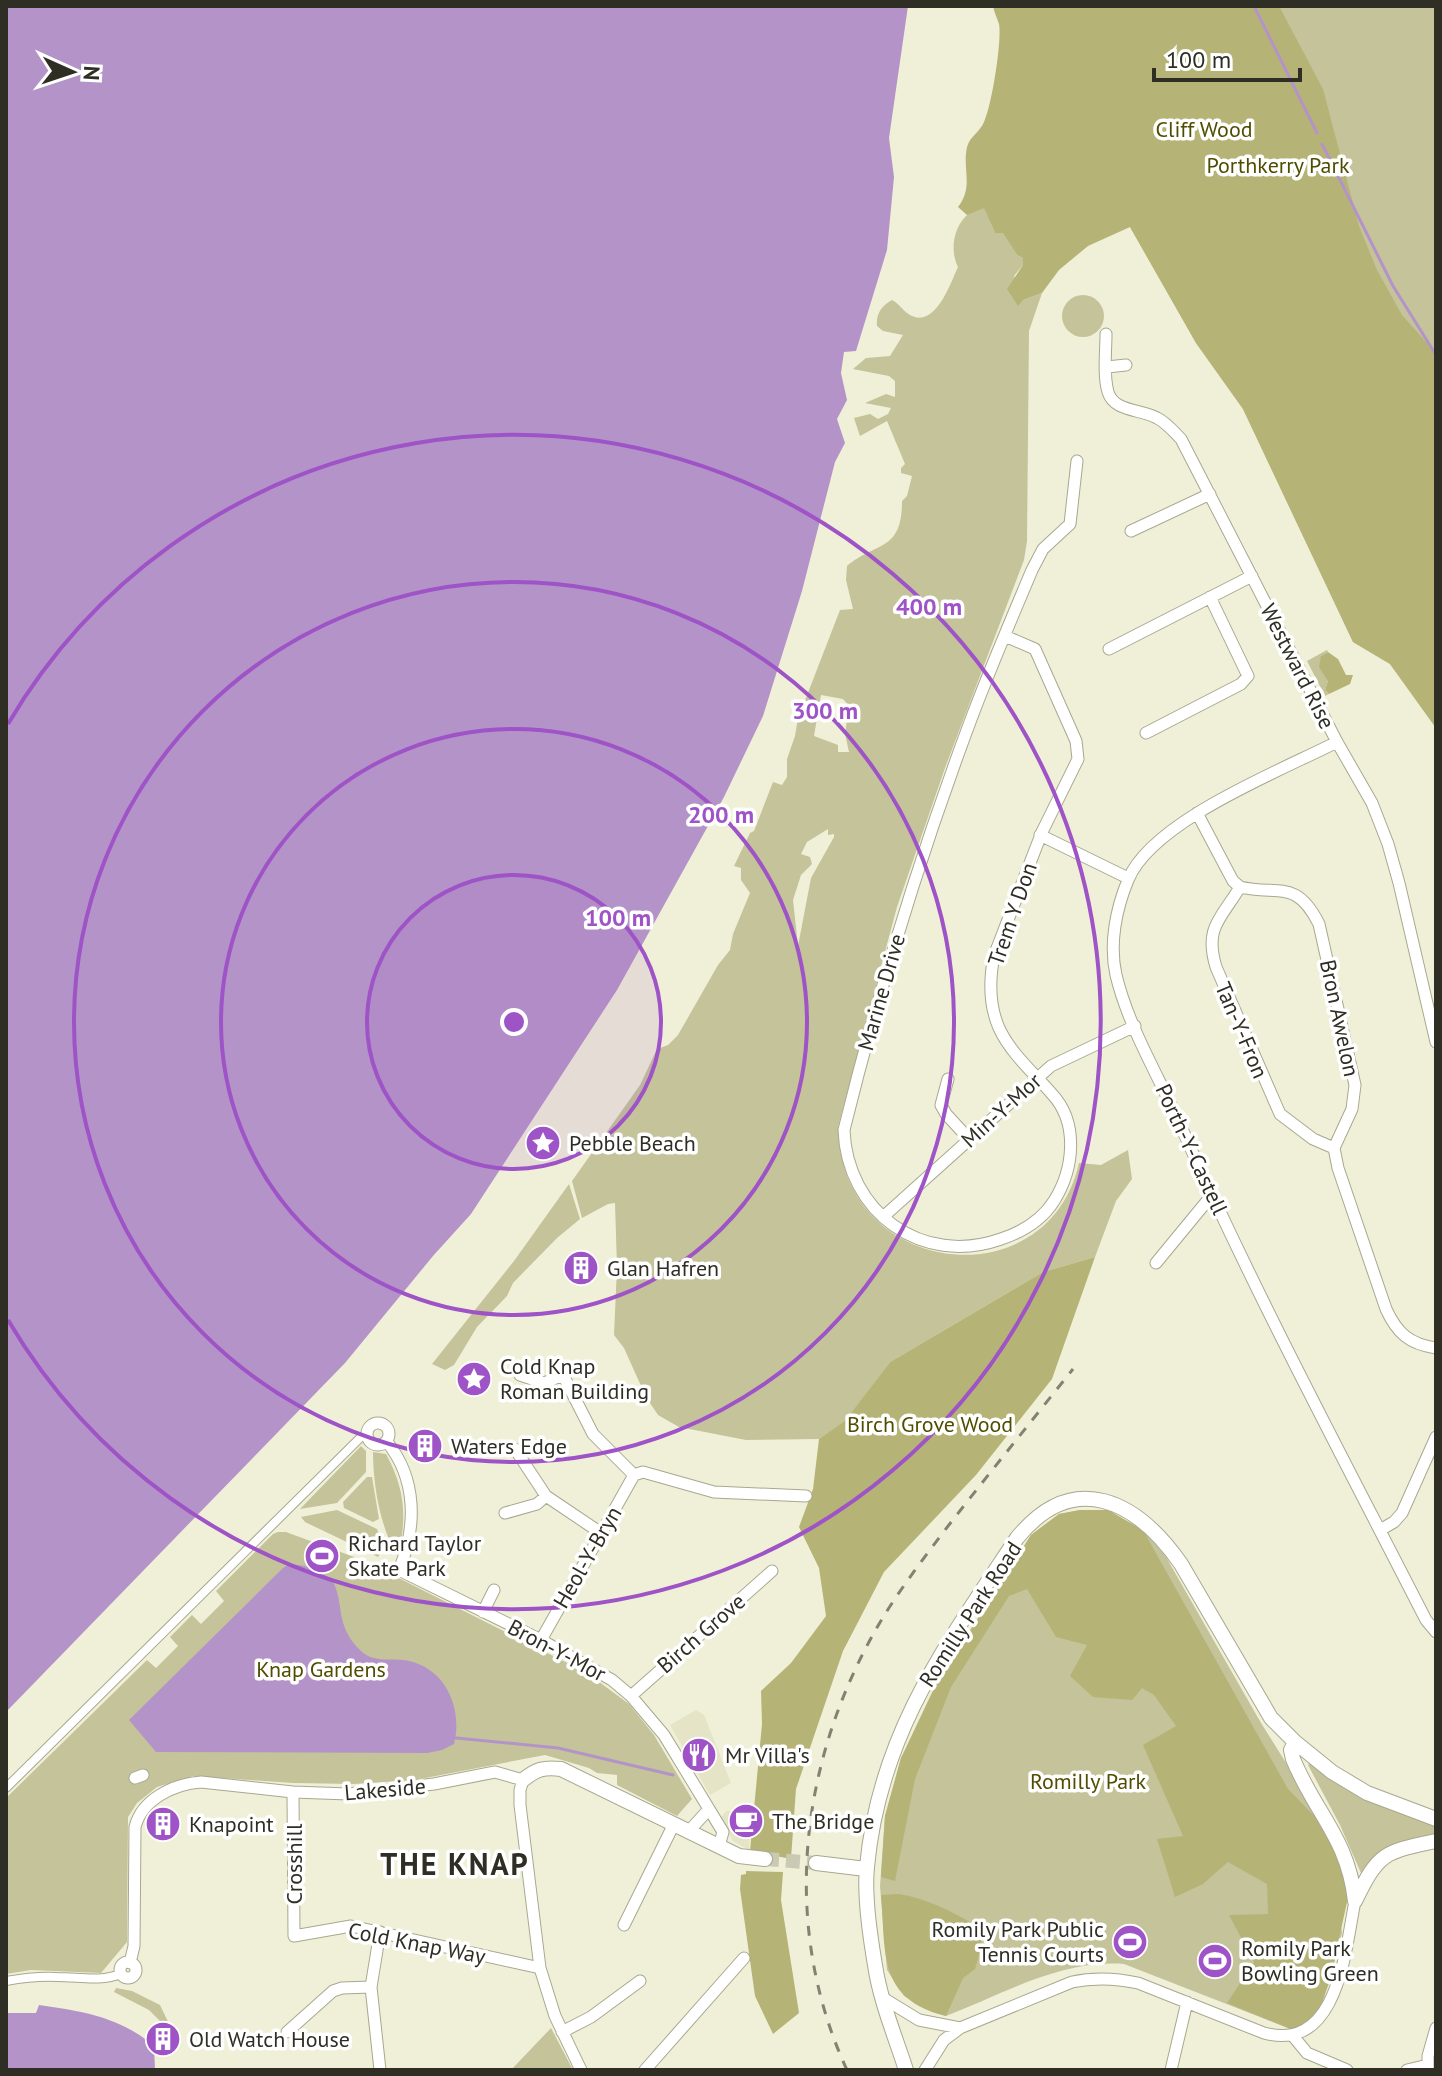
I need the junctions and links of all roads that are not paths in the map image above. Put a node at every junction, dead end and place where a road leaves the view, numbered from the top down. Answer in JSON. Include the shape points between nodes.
{"nodes":[{"id":1,"x":1106,"y":334,"type":"dead end"},
{"id":2,"x":1126,"y":365,"type":"dead end"},
{"id":3,"x":1107,"y":367,"type":"junction"},
{"id":4,"x":1077,"y":461,"type":"dead end"},
{"id":5,"x":1210,"y":494,"type":"junction"},
{"id":6,"x":1131,"y":531,"type":"dead end"},
{"id":7,"x":1252,"y":576,"type":"junction"},
{"id":8,"x":1210,"y":597,"type":"junction"},
{"id":9,"x":1005,"y":636,"type":"junction"},
{"id":10,"x":1109,"y":649,"type":"dead end"},
{"id":11,"x":1146,"y":733,"type":"dead end"},
{"id":12,"x":1337,"y":742,"type":"junction"},
{"id":13,"x":1197,"y":813,"type":"junction"},
{"id":14,"x":1040,"y":835,"type":"junction"},
{"id":15,"x":1128,"y":878,"type":"junction"},
{"id":16,"x":1240,"y":887,"type":"junction"},
{"id":17,"x":1135,"y":1026,"type":"junction"},
{"id":18,"x":1436,"y":1042,"type":"edge"},
{"id":19,"x":1036,"y":1077,"type":"junction"},
{"id":20,"x":948,"y":1079,"type":"dead end"},
{"id":21,"x":969,"y":1139,"type":"junction"},
{"id":22,"x":1334,"y":1148,"type":"junction"},
{"id":23,"x":1212,"y":1195,"type":"junction"},
{"id":24,"x":883,"y":1217,"type":"junction"},
{"id":25,"x":1156,"y":1263,"type":"dead end"},
{"id":26,"x":1436,"y":1348,"type":"edge"},
{"id":27,"x":520,"y":1375,"type":"dead end"},
{"id":28,"x":1436,"y":1437,"type":"edge"},
{"id":29,"x":359,"y":1439,"type":"dead end"},
{"id":30,"x":387,"y":1442,"type":"dead end"},
{"id":31,"x":515,"y":1449,"type":"dead end"},
{"id":32,"x":634,"y":1475,"type":"junction"},
{"id":33,"x":546,"y":1496,"type":"junction"},
{"id":34,"x":806,"y":1496,"type":"dead end"},
{"id":35,"x":505,"y":1513,"type":"dead end"},
{"id":36,"x":1380,"y":1530,"type":"junction"},
{"id":37,"x":601,"y":1533,"type":"junction"},
{"id":38,"x":772,"y":1571,"type":"dead end"},
{"id":39,"x":494,"y":1590,"type":"dead end"},
{"id":40,"x":483,"y":1612,"type":"junction"},
{"id":41,"x":1436,"y":1632,"type":"edge"},
{"id":42,"x":541,"y":1640,"type":"junction"},
{"id":43,"x":631,"y":1696,"type":"junction"},
{"id":44,"x":1295,"y":1742,"type":"junction"},
{"id":45,"x":523,"y":1780,"type":"junction"},
{"id":46,"x":6,"y":1788,"type":"edge"},
{"id":47,"x":293,"y":1792,"type":"junction"},
{"id":48,"x":709,"y":1809,"type":"junction"},
{"id":49,"x":1436,"y":1819,"type":"edge"},
{"id":50,"x":674,"y":1824,"type":"junction"},
{"id":51,"x":689,"y":1831,"type":"junction"},
{"id":52,"x":1436,"y":1841,"type":"edge"},
{"id":53,"x":719,"y":1846,"type":"junction"},
{"id":54,"x":765,"y":1859,"type":"tunnel mouth"},
{"id":55,"x":816,"y":1863,"type":"tunnel mouth"},
{"id":56,"x":866,"y":1869,"type":"junction"},
{"id":57,"x":1355,"y":1901,"type":"junction"},
{"id":58,"x":624,"y":1925,"type":"dead end"},
{"id":59,"x":380,"y":1932,"type":"junction"},
{"id":60,"x":294,"y":1936,"type":"joint"},
{"id":61,"x":744,"y":1958,"type":"dead end"},
{"id":62,"x":540,"y":1968,"type":"junction"},
{"id":63,"x":121,"y":1974,"type":"joint"},
{"id":64,"x":6,"y":1981,"type":"edge"},
{"id":65,"x":640,"y":1981,"type":"dead end"},
{"id":66,"x":371,"y":1987,"type":"junction"},
{"id":67,"x":883,"y":1998,"type":"junction"},
{"id":68,"x":1187,"y":2002,"type":"junction"},
{"id":69,"x":960,"y":2028,"type":"junction"},
{"id":70,"x":1436,"y":2028,"type":"edge"},
{"id":71,"x":287,"y":2032,"type":"dead end"},
{"id":72,"x":562,"y":2032,"type":"junction"},
{"id":73,"x":1293,"y":2036,"type":"junction"},
{"id":74,"x":1428,"y":2067,"type":"edge"},
{"id":75,"x":380,"y":2070,"type":"edge"},
{"id":76,"x":581,"y":2070,"type":"edge"},
{"id":77,"x":645,"y":2070,"type":"edge"},
{"id":78,"x":906,"y":2070,"type":"edge"},
{"id":79,"x":925,"y":2070,"type":"edge"},
{"id":80,"x":1171,"y":2070,"type":"edge"},
{"id":81,"x":1347,"y":2070,"type":"edge"},
{"id":82,"x":1407,"y":2070,"type":"edge"}],
"edges":[{"from":1,"to":3,"type":"street","name":"Westward Rise"},
{"from":2,"to":3,"type":"street"},
{"from":3,"to":5,"type":"street","name":"Westward Rise","via":[[1111,398],[1168,425]]},
{"from":4,"to":9,"type":"street","name":"Marine Drive","via":[[1070,524],[1043,549]]},
{"from":5,"to":6,"type":"street"},
{"from":5,"to":7,"type":"street","name":"Westward Rise"},
{"from":7,"to":8,"type":"street"},
{"from":7,"to":12,"type":"street","name":"Westward Rise"},
{"from":8,"to":10,"type":"street"},
{"from":8,"to":11,"type":"street","via":[[1248,676]]},
{"from":9,"to":14,"type":"street","name":"Trem Y Don","via":[[1035,649],[1076,741],[1078,759]]},
{"from":9,"to":24,"type":"street","name":"Marine Drive","via":[[904,910],[844,1130],[850,1169],[864,1197]]},
{"from":12,"to":13,"type":"street","name":"Porth-Y-Castell"},
{"from":12,"to":18,"type":"street","name":"Westward Rise","via":[[1372,803],[1388,844]]},
{"from":13,"to":15,"type":"street","name":"Porth-Y-Castell","via":[[1157,840]]},
{"from":13,"to":16,"type":"street"},
{"from":14,"to":15,"type":"street","name":"Trem Y Don"},
{"from":14,"to":19,"type":"street","name":"Trem Y Don","via":[[990,973],[999,1027]]},
{"from":15,"to":17,"type":"street","name":"Porth-Y-Castell","via":[[1113,955]]},
{"from":16,"to":22,"type":"street","name":"Tan-Y-Fron","via":[[1213,929],[1216,967],[1280,1114]]},
{"from":16,"to":22,"type":"street","name":"Bron Awelon","via":[[1285,890],[1311,910],[1319,924],[1355,1085],[1352,1109]]},
{"from":17,"to":19,"type":"street","name":"Min-Y-Mor"},
{"from":17,"to":23,"type":"street","name":"Porth-Y-Castell"},
{"from":19,"to":21,"type":"street","name":"Min-Y-Mor"},
{"from":19,"to":24,"type":"street","name":"Marine Drive","via":[[1064,1111],[1070,1133],[1071,1161],[1047,1211],[1011,1236],[963,1247],[920,1240]]},
{"from":20,"to":21,"type":"street","via":[[941,1105]]},
{"from":21,"to":24,"type":"street","name":"Min-Y-Mor"},
{"from":22,"to":26,"type":"street","via":[[1395,1329]]},
{"from":23,"to":25,"type":"street"},
{"from":23,"to":36,"type":"street","name":"Porth-Y-Castell"},
{"from":27,"to":32,"type":"street","via":[[544,1383],[563,1375],[593,1434]]},
{"from":28,"to":36,"type":"street","via":[[1402,1513]]},
{"from":29,"to":46,"type":"street"},
{"from":30,"to":40,"type":"street","name":"Bron-Y-Mor","via":[[411,1495],[411,1526],[399,1570]]},
{"from":31,"to":33,"type":"street"},
{"from":32,"to":34,"type":"street","via":[[643,1472],[714,1492]]},
{"from":32,"to":37,"type":"street","name":"Heol-Y-Bryn"},
{"from":33,"to":35,"type":"street"},
{"from":33,"to":37,"type":"street"},
{"from":36,"to":41,"type":"street","name":"Porth-Y-Castell"},
{"from":37,"to":42,"type":"street","name":"Heol-Y-Bryn"},
{"from":38,"to":43,"type":"street","name":"Birch Grove"},
{"from":39,"to":40,"type":"street"},
{"from":40,"to":42,"type":"street","name":"Bron-Y-Mor"},
{"from":42,"to":43,"type":"street","name":"Bron-Y-Mor","via":[[592,1667]]},
{"from":43,"to":48,"type":"street","name":"Bron-Y-Mor","via":[[664,1735]]},
{"from":44,"to":49,"type":"street","name":"Romilly Park Road","via":[[1367,1793]]},
{"from":44,"to":56,"type":"street","name":"Romilly Park Road","via":[[1271,1718],[1164,1540],[1125,1508],[1106,1500],[1071,1499],[1048,1509],[1017,1538],[909,1711],[877,1799]]},
{"from":44,"to":57,"type":"street","name":"Romilly Park Road","via":[[1293,1759],[1344,1852]]},
{"from":45,"to":47,"type":"street","name":"Lakeside","via":[[495,1772],[384,1791]]},
{"from":45,"to":50,"type":"street","name":"Lakeside","via":[[545,1767],[561,1769]]},
{"from":45,"to":62,"type":"street","via":[[520,1805]]},
{"from":47,"to":60,"type":"street","name":"Crosshill"},
{"from":47,"to":63,"type":"street","name":"Lakeside","via":[[190,1783],[145,1806],[135,1827],[134,1946]]},
{"from":48,"to":51,"type":"street"},
{"from":48,"to":53,"type":"street","name":"Bron-Y-Mor","via":[[723,1832]]},
{"from":50,"to":51,"type":"street","name":"Lakeside"},
{"from":50,"to":58,"type":"street"},
{"from":51,"to":53,"type":"street","name":"Lakeside"},
{"from":52,"to":57,"type":"street","name":"Romilly Park Road","via":[[1399,1848],[1384,1857]]},
{"from":53,"to":54,"type":"street","name":"Lakeside","via":[[739,1856]]},
{"from":55,"to":56,"type":"street"},
{"from":56,"to":67,"type":"street","name":"Romilly Park Road"},
{"from":57,"to":73,"type":"street","name":"Romilly Park Road","via":[[1327,2011]]},
{"from":59,"to":60,"type":"street","name":"Cold Knap Way","via":[[344,1926]]},
{"from":59,"to":62,"type":"street","name":"Cold Knap Way"},
{"from":59,"to":66,"type":"street"},
{"from":61,"to":77,"type":"street"},
{"from":62,"to":72,"type":"street"},
{"from":63,"to":64,"type":"street","via":[[101,1980]]},
{"from":65,"to":72,"type":"street"},
{"from":66,"to":71,"type":"street","via":[[333,1991]]},
{"from":66,"to":75,"type":"street"},
{"from":67,"to":69,"type":"street","via":[[919,2020]]},
{"from":67,"to":78,"type":"street","name":"Romilly Park Road"},
{"from":68,"to":69,"type":"street","via":[[1122,1979],[1089,1979]]},
{"from":68,"to":73,"type":"street","via":[[1264,2033]]},
{"from":68,"to":80,"type":"street"},
{"from":69,"to":79,"type":"street","via":[[944,2040]]},
{"from":70,"to":74,"type":"street"},
{"from":72,"to":76,"type":"street"},
{"from":73,"to":81,"type":"street","via":[[1307,2053]]},
{"from":74,"to":82,"type":"street"}]}
